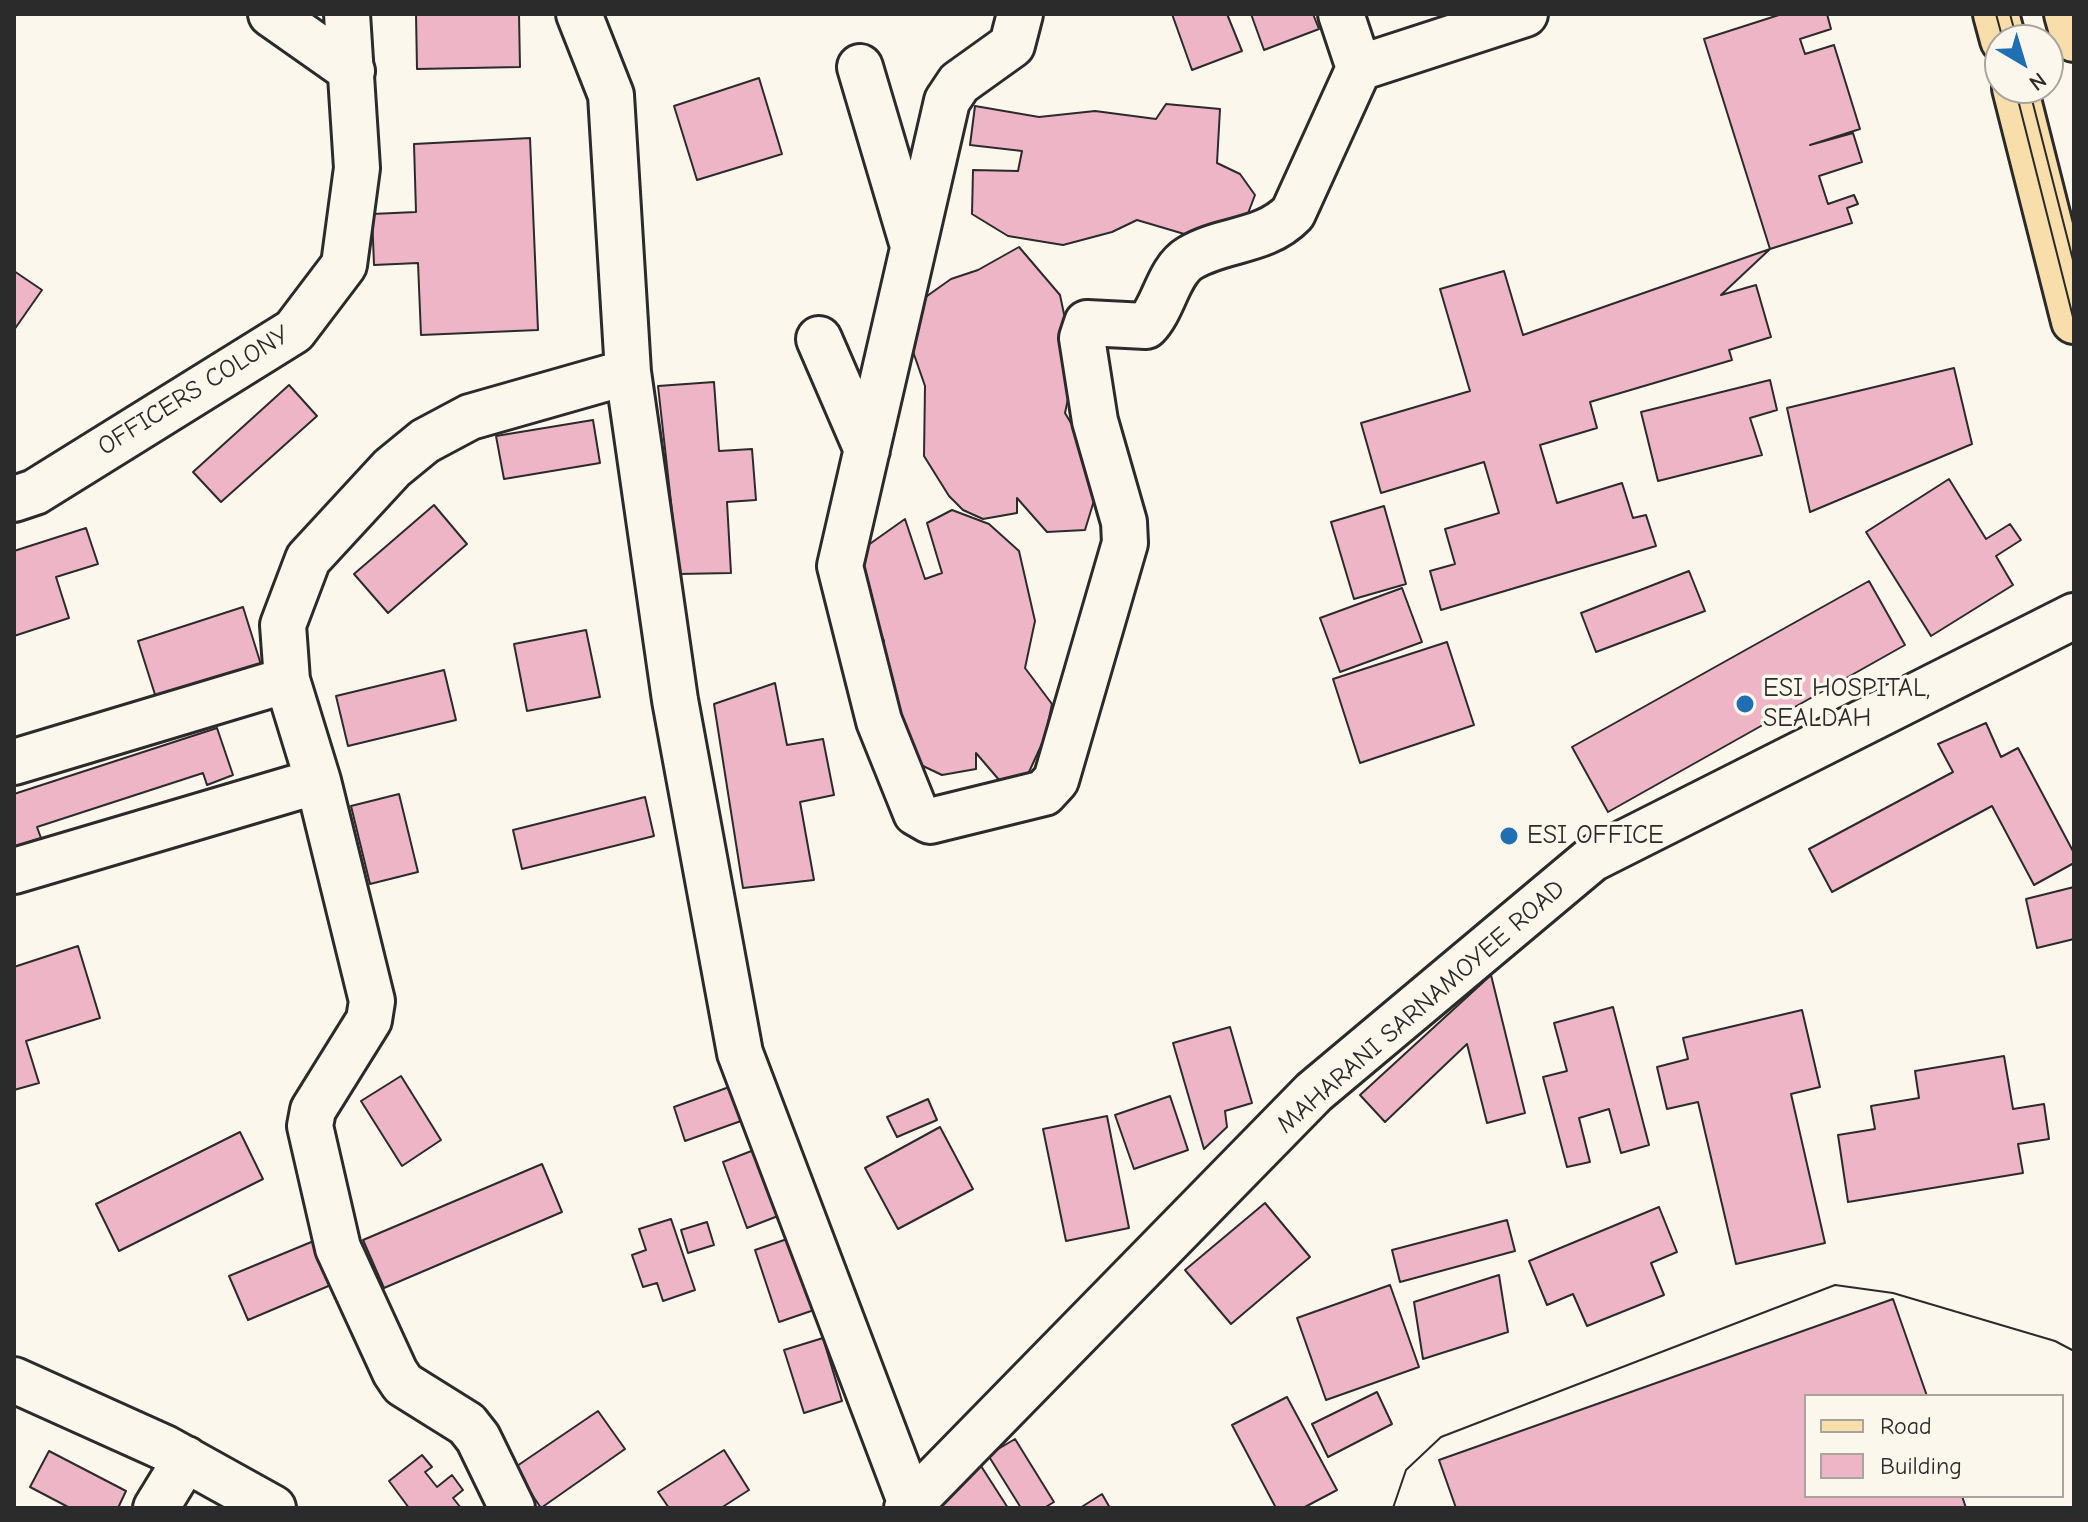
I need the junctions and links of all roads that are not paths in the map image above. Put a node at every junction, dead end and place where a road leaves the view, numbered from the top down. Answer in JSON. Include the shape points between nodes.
{"nodes":[{"id":1,"x":271,"y":14,"type":"edge"},
{"id":2,"x":347,"y":14,"type":"edge"},
{"id":3,"x":579,"y":14,"type":"edge"},
{"id":4,"x":1020,"y":14,"type":"edge"},
{"id":5,"x":1341,"y":14,"type":"edge"},
{"id":6,"x":1525,"y":14,"type":"edge"},
{"id":7,"x":2067,"y":14,"type":"edge"},
{"id":8,"x":2074,"y":39,"type":"edge"},
{"id":9,"x":860,"y":67,"type":"dead end"},
{"id":10,"x":1359,"y":68,"type":"junction"},
{"id":11,"x":352,"y":71,"type":"junction"},
{"id":12,"x":2019,"y":104,"type":"edge"},
{"id":13,"x":914,"y":248,"type":"junction"},
{"id":14,"x":2074,"y":321,"type":"edge"},
{"id":15,"x":819,"y":339,"type":"dead end"},
{"id":16,"x":628,"y":372,"type":"junction"},
{"id":17,"x":867,"y":450,"type":"junction"},
{"id":18,"x":14,"y":499,"type":"edge"},
{"id":19,"x":2074,"y":616,"type":"edge"},
{"id":20,"x":287,"y":680,"type":"junction"},
{"id":21,"x":14,"y":762,"type":"edge"},
{"id":22,"x":318,"y":781,"type":"junction"},
{"id":23,"x":14,"y":871,"type":"edge"},
{"id":24,"x":14,"y":1380,"type":"edge"},
{"id":25,"x":186,"y":1459,"type":"junction"},
{"id":26,"x":909,"y":1506,"type":"edge"},
{"id":27,"x":156,"y":1508,"type":"edge"},
{"id":28,"x":273,"y":1508,"type":"edge"},
{"id":29,"x":512,"y":1508,"type":"edge"}],
"edges":[{"from":1,"to":11,"type":"street"},
{"from":2,"to":11,"type":"street","name":"OFFICERS COLONY"},
{"from":3,"to":16,"type":"street","via":[[611,95]]},
{"from":4,"to":13,"type":"street","via":[[1012,45],[959,83],[947,101]]},
{"from":5,"to":10,"type":"street"},
{"from":6,"to":10,"type":"street"},
{"from":7,"to":8,"type":"main road"},
{"from":9,"to":13,"type":"street"},
{"from":10,"to":17,"type":"street","via":[[1293,213],[1278,229],[1189,258],[1176,272],[1159,313],[1146,326],[1087,323],[1082,338],[1095,421],[1124,522],[1125,543],[1056,780],[1044,793],[930,821],[916,813],[879,721],[840,566]]},
{"from":11,"to":18,"type":"street","name":"OFFICERS COLONY","via":[[357,168],[344,265],[294,331],[35,492]]},
{"from":12,"to":14,"type":"main road"},
{"from":13,"to":17,"type":"street"},
{"from":15,"to":17,"type":"street"},
{"from":16,"to":20,"type":"street","via":[[470,417],[425,441],[392,468],[308,559],[283,625]]},
{"from":16,"to":26,"type":"street","via":[[675,700],[740,1053]]},
{"from":19,"to":26,"type":"street","name":"MAHARANI SARNAMOYEE ROAD","via":[[1592,859],[1314,1092]]},
{"from":20,"to":21,"type":"street"},
{"from":20,"to":22,"type":"street"},
{"from":22,"to":23,"type":"street"},
{"from":22,"to":29,"type":"street","via":[[372,1001],[369,1020],[313,1110],[310,1126],[338,1248],[403,1384],[467,1424]]},
{"from":24,"to":25,"type":"street"},
{"from":25,"to":27,"type":"street"},
{"from":25,"to":28,"type":"street"}]}
